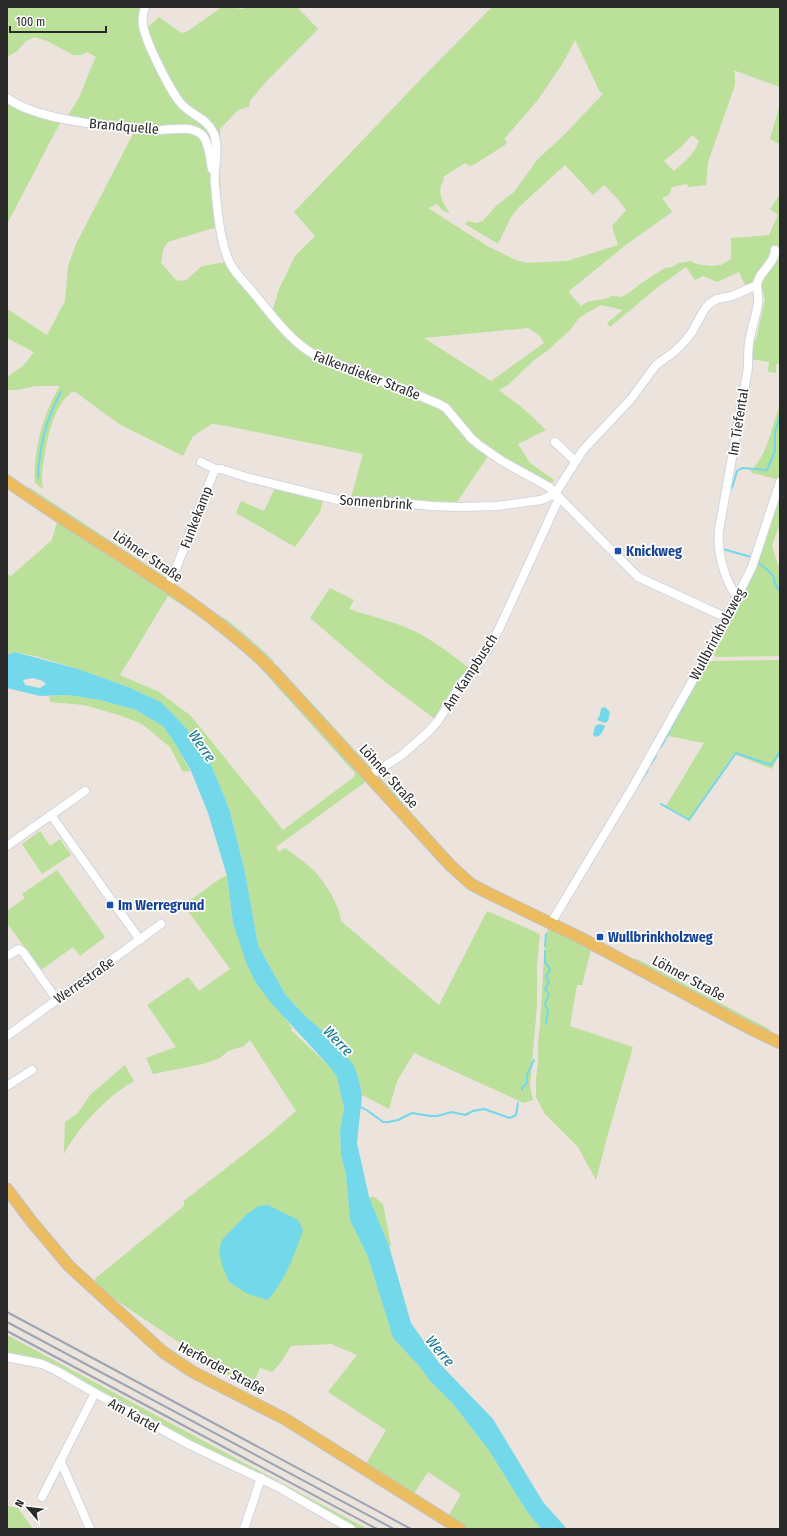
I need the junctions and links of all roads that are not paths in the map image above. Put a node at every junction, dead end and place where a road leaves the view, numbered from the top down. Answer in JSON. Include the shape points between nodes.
{"nodes":[{"id":1,"x":145,"y":7,"type":"edge"},
{"id":2,"x":7,"y":98,"type":"edge"},
{"id":3,"x":214,"y":175,"type":"junction"},
{"id":4,"x":775,"y":250,"type":"dead end"},
{"id":5,"x":757,"y":285,"type":"junction"},
{"id":6,"x":555,"y":442,"type":"dead end"},
{"id":7,"x":575,"y":461,"type":"junction"},
{"id":8,"x":201,"y":462,"type":"dead end"},
{"id":9,"x":215,"y":469,"type":"junction"},
{"id":10,"x":7,"y":481,"type":"edge"},
{"id":11,"x":780,"y":482,"type":"edge"},
{"id":12,"x":557,"y":496,"type":"junction"},
{"id":13,"x":167,"y":586,"type":"junction"},
{"id":14,"x":737,"y":597,"type":"junction"},
{"id":15,"x":727,"y":618,"type":"junction"},
{"id":16,"x":369,"y":776,"type":"junction"},
{"id":17,"x":85,"y":791,"type":"dead end"},
{"id":18,"x":51,"y":815,"type":"junction"},
{"id":19,"x":7,"y":846,"type":"edge"},
{"id":20,"x":551,"y":923,"type":"junction"},
{"id":21,"x":161,"y":924,"type":"dead end"},
{"id":22,"x":140,"y":940,"type":"junction"},
{"id":23,"x":7,"y":956,"type":"edge"},
{"id":24,"x":56,"y":1000,"type":"junction"},
{"id":25,"x":7,"y":1036,"type":"edge"},
{"id":26,"x":780,"y":1042,"type":"edge"},
{"id":27,"x":32,"y":1070,"type":"dead end"},
{"id":28,"x":7,"y":1086,"type":"edge"},
{"id":29,"x":7,"y":1189,"type":"edge"},
{"id":30,"x":7,"y":1357,"type":"edge"},
{"id":31,"x":95,"y":1393,"type":"junction"},
{"id":32,"x":61,"y":1462,"type":"junction"},
{"id":33,"x":261,"y":1478,"type":"junction"},
{"id":34,"x":42,"y":1497,"type":"dead end"},
{"id":35,"x":90,"y":1529,"type":"edge"},
{"id":36,"x":244,"y":1529,"type":"edge"},
{"id":37,"x":351,"y":1529,"type":"edge"},
{"id":38,"x":460,"y":1529,"type":"edge"}],
"edges":[{"from":1,"to":3,"type":"street","name":"Falkendieker Straße","via":[[143,24],[146,34],[172,89],[180,102],[210,125],[215,136]]},
{"from":2,"to":3,"type":"street","name":"Brandquelle","via":[[24,108],[87,123],[187,129],[196,132],[205,139]]},
{"from":3,"to":12,"type":"street","name":"Falkendieker Straße","via":[[220,227],[231,265],[299,345],[312,355],[446,408],[479,445],[549,487]]},
{"from":4,"to":5,"type":"street","name":"Im Tiefental"},
{"from":5,"to":7,"type":"street","via":[[732,296],[717,299],[710,304],[685,341],[656,365],[631,399],[590,441]]},
{"from":5,"to":14,"type":"street","name":"Im Tiefental","via":[[758,303],[749,343],[748,368],[718,542],[732,590]]},
{"from":6,"to":7,"type":"street"},
{"from":7,"to":12,"type":"street"},
{"from":8,"to":9,"type":"street","name":"Sonnenbrink"},
{"from":9,"to":12,"type":"street","name":"Sonnenbrink","via":[[342,501],[460,507],[497,506]]},
{"from":9,"to":13,"type":"street","name":"Funkekamp"},
{"from":10,"to":13,"type":"main road","name":"Löhner Straße"},
{"from":11,"to":14,"type":"street","name":"Wullbrinkholzweg","via":[[752,567]]},
{"from":12,"to":15,"type":"street","name":"Falkendieker Straße","via":[[638,576]]},
{"from":12,"to":16,"type":"street","name":"Am Kampbusch","via":[[499,628],[482,660],[463,681],[441,717],[428,732],[402,755]]},
{"from":13,"to":16,"type":"main road","name":"Löhner Straße","via":[[241,641]]},
{"from":14,"to":15,"type":"street","name":"Wullbrinkholzweg"},
{"from":15,"to":20,"type":"street","name":"Wullbrinkholzweg","via":[[634,786]]},
{"from":16,"to":20,"type":"main road","name":"Löhner Straße","via":[[464,878],[486,892]]},
{"from":17,"to":18,"type":"street"},
{"from":18,"to":19,"type":"street"},
{"from":18,"to":22,"type":"street"},
{"from":20,"to":26,"type":"main road","name":"Löhner Straße"},
{"from":21,"to":22,"type":"street","name":"Werrestraße"},
{"from":22,"to":24,"type":"street","name":"Werrestraße"},
{"from":23,"to":24,"type":"street","via":[[19,949]]},
{"from":24,"to":25,"type":"street","name":"Werrestraße"},
{"from":27,"to":28,"type":"street"},
{"from":29,"to":38,"type":"main road","name":"Herforder Straße","via":[[69,1266],[163,1352],[193,1372],[285,1419]]},
{"from":30,"to":31,"type":"street","name":"Am Kartel","via":[[42,1364]]},
{"from":31,"to":32,"type":"street"},
{"from":31,"to":33,"type":"street","name":"Am Kartel","via":[[190,1445]]},
{"from":32,"to":34,"type":"street"},
{"from":32,"to":35,"type":"street"},
{"from":33,"to":36,"type":"street"},
{"from":33,"to":37,"type":"street","name":"Am Kartel"}]}
